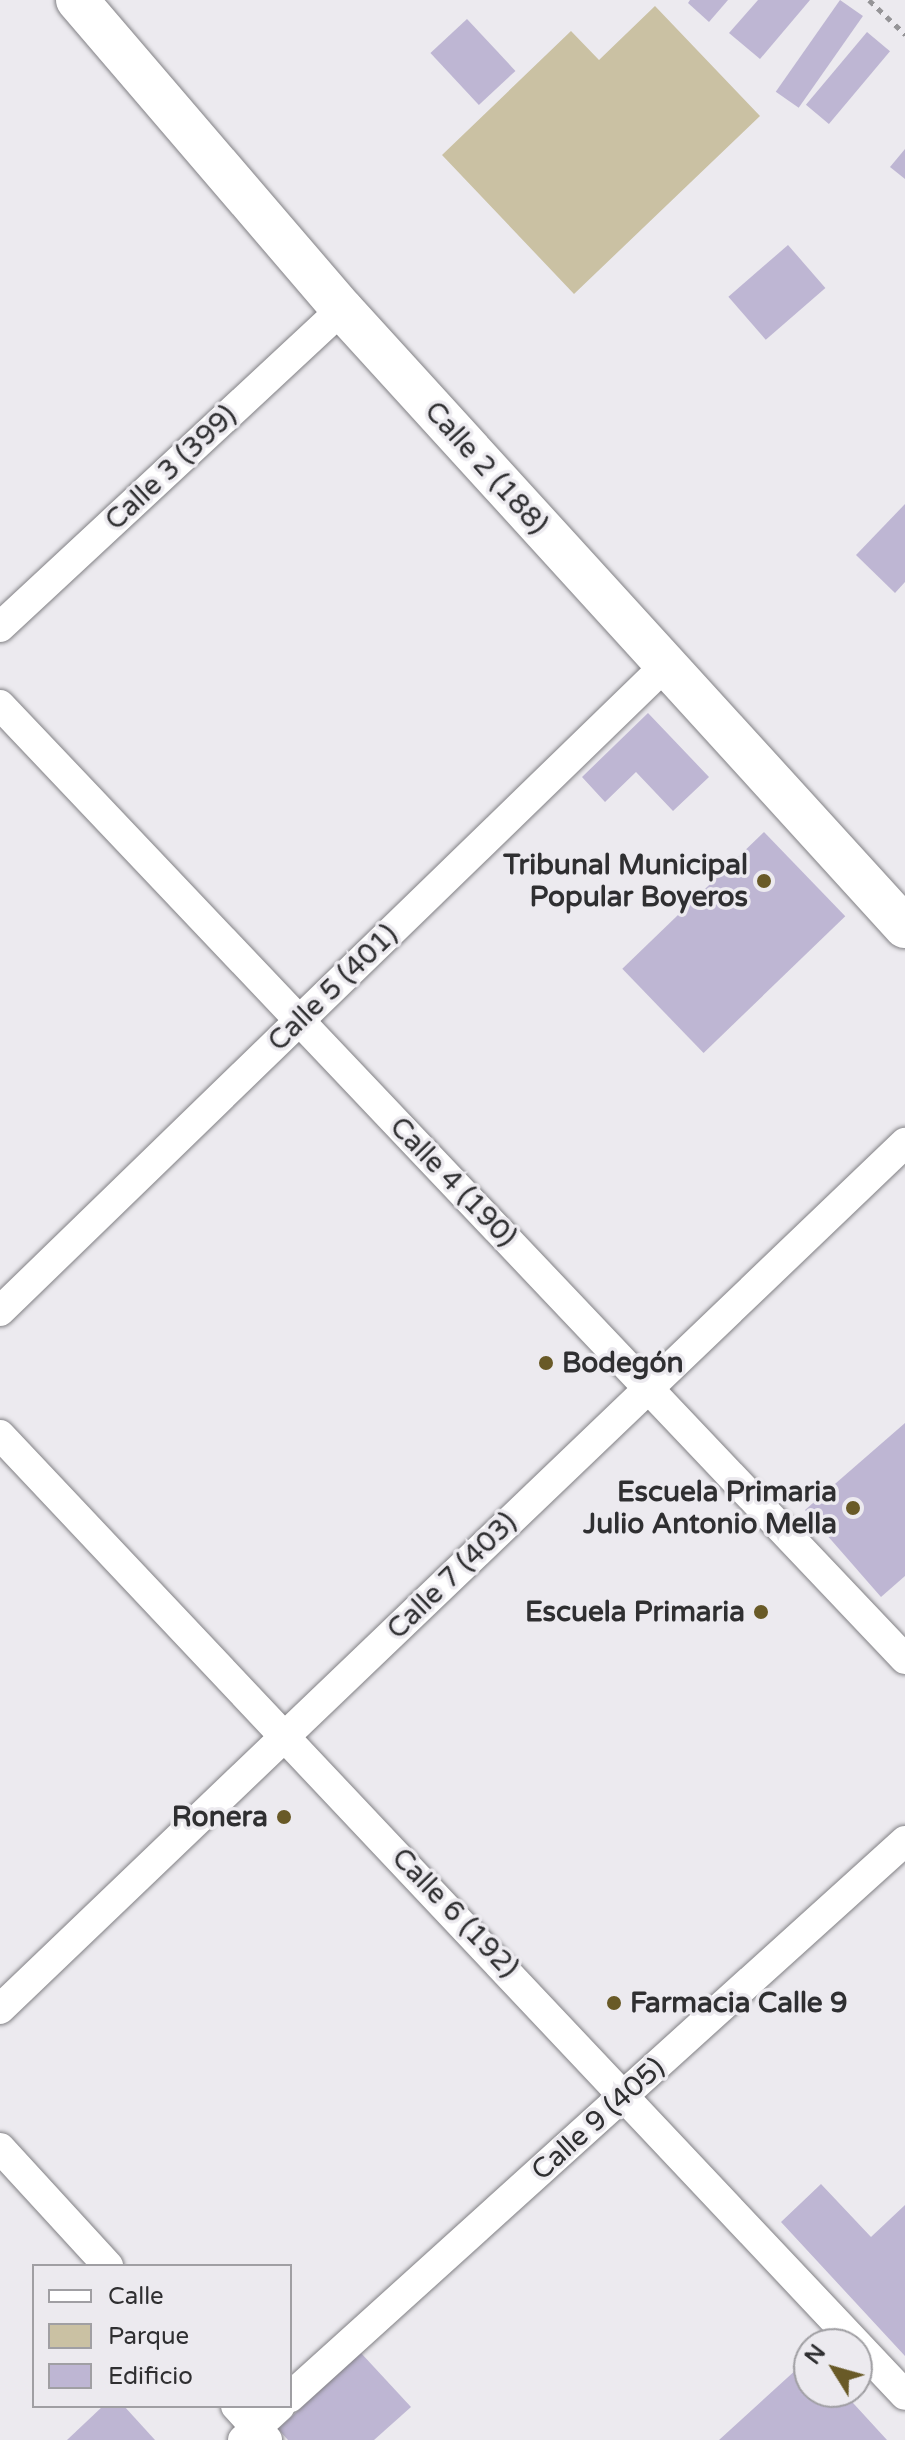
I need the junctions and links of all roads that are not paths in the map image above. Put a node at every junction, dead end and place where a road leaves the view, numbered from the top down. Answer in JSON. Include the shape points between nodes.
{"nodes":[{"id":1,"x":77,"y":0,"type":"edge"},
{"id":2,"x":342,"y":309,"type":"junction"},
{"id":3,"x":0,"y":627,"type":"edge"},
{"id":4,"x":666,"y":665,"type":"junction"},
{"id":5,"x":0,"y":705,"type":"edge"},
{"id":6,"x":905,"y":927,"type":"edge"},
{"id":7,"x":299,"y":1020,"type":"junction"},
{"id":8,"x":905,"y":1143,"type":"edge"},
{"id":9,"x":0,"y":1311,"type":"edge"},
{"id":10,"x":649,"y":1388,"type":"junction"},
{"id":11,"x":0,"y":1435,"type":"edge"},
{"id":12,"x":905,"y":1659,"type":"edge"},
{"id":13,"x":286,"y":1736,"type":"junction"},
{"id":14,"x":905,"y":1841,"type":"edge"},
{"id":15,"x":0,"y":2009,"type":"edge"},
{"id":16,"x":626,"y":2093,"type":"junction"},
{"id":17,"x":0,"y":2148,"type":"edge"},
{"id":18,"x":106,"y":2264,"type":"edge"},
{"id":19,"x":292,"y":2395,"type":"edge"},
{"id":20,"x":905,"y":2395,"type":"edge"},
{"id":21,"x":277,"y":2408,"type":"edge"},
{"id":22,"x":250,"y":2428,"type":"edge"}],
"edges":[{"from":1,"to":2,"type":"main road","name":"Calle 2 (188)"},
{"from":2,"to":3,"type":"street","name":"Calle 3 (399)"},
{"from":2,"to":4,"type":"main road","name":"Calle 2 (188)"},
{"from":4,"to":6,"type":"main road","name":"Calle 2 (188)"},
{"from":4,"to":7,"type":"street","name":"Calle 5 (401)"},
{"from":5,"to":7,"type":"street","name":"Calle 4 (190)"},
{"from":7,"to":9,"type":"street","name":"Calle 5 (401)"},
{"from":7,"to":10,"type":"street","name":"Calle 4 (190)"},
{"from":8,"to":10,"type":"street","name":"Calle 7 (403)"},
{"from":10,"to":12,"type":"street","name":"Calle 4 (190)"},
{"from":10,"to":13,"type":"street","name":"Calle 7 (403)"},
{"from":11,"to":13,"type":"street","name":"Calle 6 (192)"},
{"from":13,"to":15,"type":"street","name":"Calle 7 (403)"},
{"from":13,"to":16,"type":"street","name":"Calle 6 (192)"},
{"from":14,"to":16,"type":"street","name":"Calle 9 (405)"},
{"from":16,"to":19,"type":"street","name":"Calle 9 (405)"},
{"from":16,"to":20,"type":"street","name":"Calle 6 (192)"},
{"from":17,"to":18,"type":"street"},
{"from":21,"to":22,"type":"street"}]}
